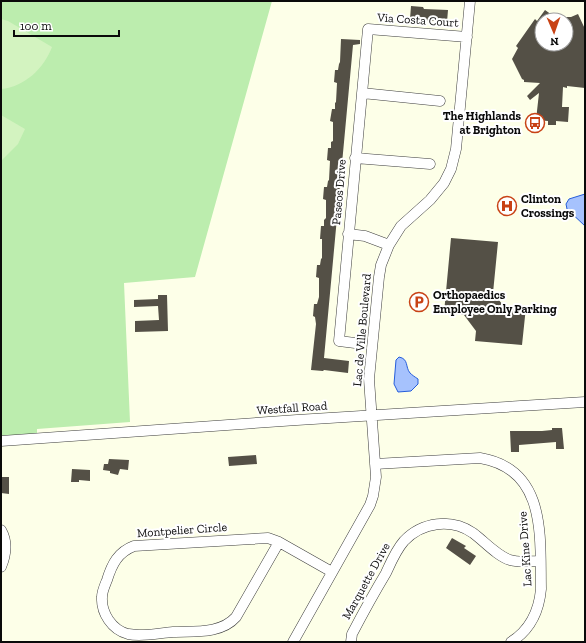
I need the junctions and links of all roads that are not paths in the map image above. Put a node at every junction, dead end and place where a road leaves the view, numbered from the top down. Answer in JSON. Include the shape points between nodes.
{"nodes":[{"id":1,"x":470,"y":1,"type":"edge"},
{"id":2,"x":368,"y":29,"type":"joint"},
{"id":3,"x":467,"y":37,"type":"junction"},
{"id":4,"x":362,"y":93,"type":"junction"},
{"id":5,"x":440,"y":101,"type":"dead end"},
{"id":6,"x":355,"y":158,"type":"junction"},
{"id":7,"x":430,"y":164,"type":"dead end"},
{"id":8,"x":348,"y":234,"type":"junction"},
{"id":9,"x":389,"y":245,"type":"junction"},
{"id":10,"x":355,"y":343,"type":"dead end"},
{"id":11,"x":585,"y":402,"type":"edge"},
{"id":12,"x":371,"y":416,"type":"junction"},
{"id":13,"x":1,"y":441,"type":"edge"},
{"id":14,"x":375,"y":464,"type":"junction"},
{"id":15,"x":1,"y":530,"type":"edge"},
{"id":16,"x":279,"y":542,"type":"junction"},
{"id":17,"x":540,"y":561,"type":"junction"},
{"id":18,"x":1,"y":567,"type":"edge"},
{"id":19,"x":332,"y":572,"type":"junction"},
{"id":20,"x":293,"y":642,"type":"edge"},
{"id":21,"x":351,"y":642,"type":"edge"},
{"id":22,"x":511,"y":642,"type":"edge"}],
"edges":[{"from":1,"to":3,"type":"street","name":"Lac de Ville Boulevard"},
{"from":2,"to":3,"type":"street","name":"Via Costa Court"},
{"from":2,"to":4,"type":"street","name":"Paseos Drive"},
{"from":3,"to":9,"type":"street","name":"Lac de Ville Boulevard","via":[[456,149],[451,169],[438,191],[401,226]]},
{"from":4,"to":5,"type":"street"},
{"from":4,"to":6,"type":"street","name":"Paseos Drive"},
{"from":6,"to":7,"type":"street"},
{"from":6,"to":8,"type":"street","name":"Paseos Drive"},
{"from":8,"to":9,"type":"street","via":[[365,236]]},
{"from":8,"to":10,"type":"street","name":"Paseos Drive","via":[[339,341]]},
{"from":9,"to":12,"type":"street","name":"Lac de Ville Boulevard","via":[[378,277],[369,379]]},
{"from":11,"to":12,"type":"street","name":"Westfall Road"},
{"from":12,"to":13,"type":"street","name":"Westfall Road"},
{"from":12,"to":14,"type":"street","name":"Lac de Ville Boulevard"},
{"from":14,"to":17,"type":"street","name":"Lac Kine Drive","via":[[476,458],[508,467],[523,481],[535,504]]},
{"from":14,"to":19,"type":"street","name":"Lac de Ville Boulevard","via":[[375,488],[370,505]]},
{"from":15,"to":18,"type":"street","via":[[6,546]]},
{"from":16,"to":16,"type":"street","name":"Montpelier Circle","via":[[259,538],[141,545],[129,548],[116,558],[111,568],[102,593],[103,611],[111,624],[120,631],[136,635],[212,630],[227,626],[236,617]]},
{"from":16,"to":19,"type":"street","name":"Montpelier Circle"},
{"from":17,"to":21,"type":"street","name":"Marquette Drive","via":[[509,560],[472,533],[454,524],[432,525],[421,529],[411,535],[400,548],[352,634]]},
{"from":17,"to":22,"type":"street","name":"Lac Kine Drive","via":[[540,598],[536,612],[530,624]]},
{"from":19,"to":20,"type":"street","name":"Lac de Ville Boulevard"}]}
